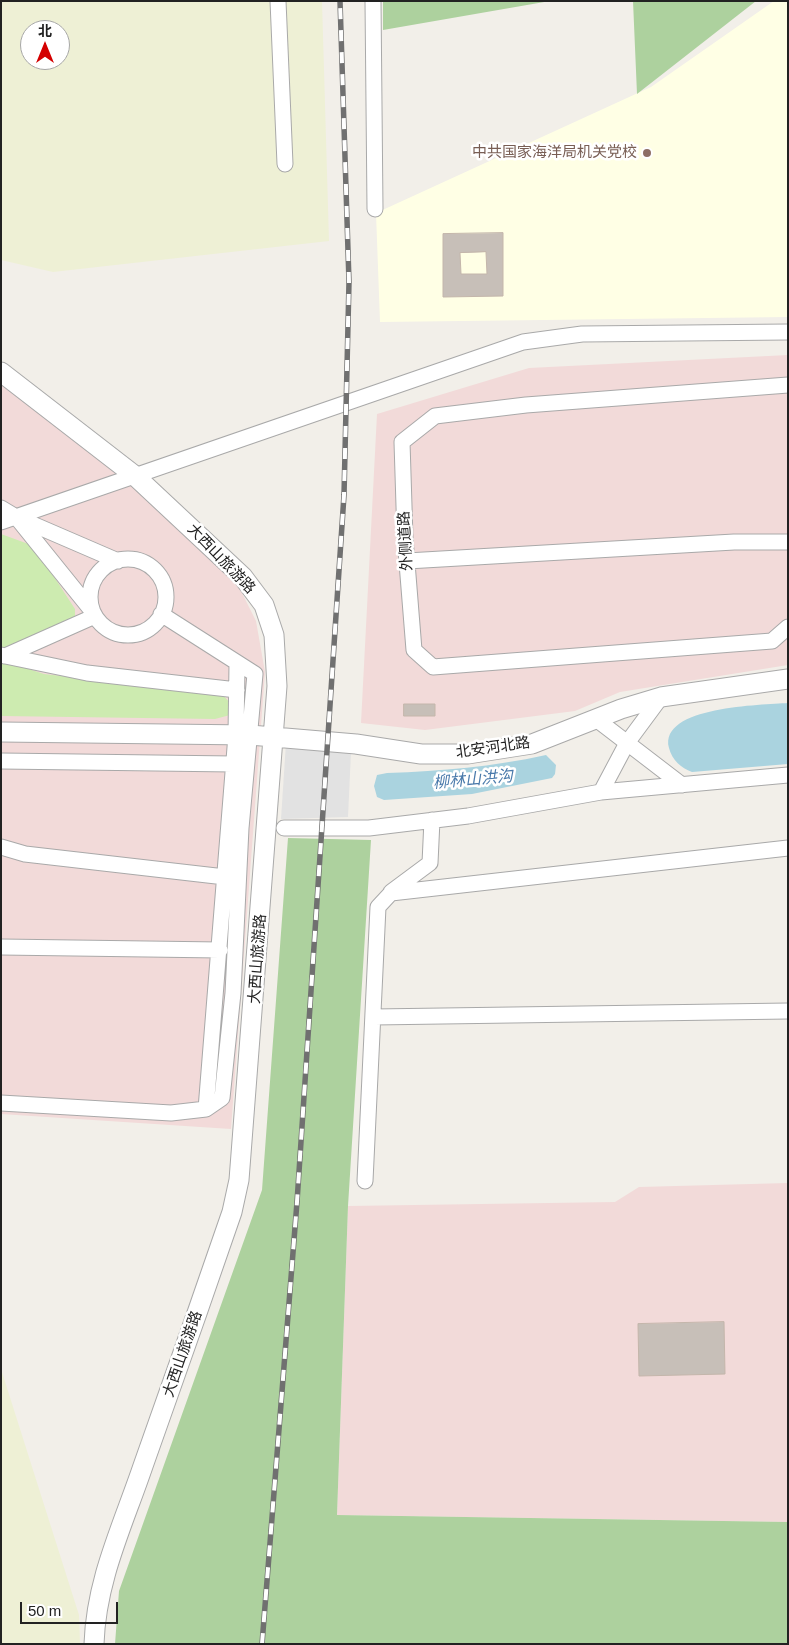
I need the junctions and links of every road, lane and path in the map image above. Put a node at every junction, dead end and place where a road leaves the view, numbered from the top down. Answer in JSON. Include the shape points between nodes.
{"nodes":[{"id":1,"x":278,"y":1,"type":"edge"},
{"id":2,"x":373,"y":1,"type":"edge"},
{"id":3,"x":285,"y":164,"type":"dead end"},
{"id":4,"x":375,"y":209,"type":"dead end"},
{"id":5,"x":788,"y":332,"type":"edge"},
{"id":6,"x":1,"y":372,"type":"edge"},
{"id":7,"x":788,"y":385,"type":"edge"},
{"id":8,"x":134,"y":475,"type":"junction"},
{"id":9,"x":1,"y":508,"type":"edge"},
{"id":10,"x":8,"y":520,"type":"edge"},
{"id":11,"x":788,"y":542,"type":"edge"},
{"id":12,"x":118,"y":560,"type":"junction"},
{"id":13,"x":407,"y":561,"type":"junction"},
{"id":14,"x":94,"y":614,"type":"junction"},
{"id":15,"x":161,"y":614,"type":"junction"},
{"id":16,"x":788,"y":627,"type":"edge"},
{"id":17,"x":3,"y":655,"type":"edge"},
{"id":18,"x":237,"y":664,"type":"junction"},
{"id":19,"x":788,"y":679,"type":"edge"},
{"id":20,"x":237,"y":690,"type":"junction"},
{"id":21,"x":661,"y":696,"type":"junction"},
{"id":22,"x":596,"y":719,"type":"junction"},
{"id":23,"x":1,"y":732,"type":"edge"},
{"id":24,"x":243,"y":735,"type":"junction"},
{"id":25,"x":273,"y":737,"type":"junction"},
{"id":26,"x":627,"y":743,"type":"junction"},
{"id":27,"x":1,"y":761,"type":"edge"},
{"id":28,"x":233,"y":764,"type":"junction"},
{"id":29,"x":788,"y":775,"type":"edge"},
{"id":30,"x":682,"y":786,"type":"junction"},
{"id":31,"x":601,"y":792,"type":"junction"},
{"id":32,"x":432,"y":820,"type":"junction"},
{"id":33,"x":241,"y":828,"type":"junction"},
{"id":34,"x":261,"y":828,"type":"dead end"},
{"id":35,"x":284,"y":828,"type":"dead end"},
{"id":36,"x":1,"y":848,"type":"edge"},
{"id":37,"x":788,"y":848,"type":"edge"},
{"id":38,"x":225,"y":877,"type":"junction"},
{"id":39,"x":391,"y":893,"type":"junction"},
{"id":40,"x":1,"y":948,"type":"edge"},
{"id":41,"x":220,"y":950,"type":"junction"},
{"id":42,"x":788,"y":1011,"type":"edge"},
{"id":43,"x":374,"y":1017,"type":"junction"},
{"id":44,"x":1,"y":1103,"type":"edge"},
{"id":45,"x":206,"y":1108,"type":"junction"},
{"id":46,"x":365,"y":1181,"type":"dead end"},
{"id":47,"x":94,"y":1644,"type":"edge"}],
"edges":[{"from":1,"to":3,"type":"street"},
{"from":2,"to":4,"type":"street"},
{"from":5,"to":8,"type":"street","via":[[582,334],[523,342]]},
{"from":6,"to":8,"type":"street","name":"大西山旅游路"},
{"from":7,"to":13,"type":"street","name":"外侧道路","via":[[526,405],[435,416],[402,442]]},
{"from":8,"to":10,"type":"street"},
{"from":8,"to":25,"type":"street","name":"大西山旅游路","via":[[243,577],[264,605],[274,635],[277,686]]},
{"from":9,"to":10,"type":"street"},
{"from":10,"to":12,"type":"street"},
{"from":10,"to":14,"type":"street"},
{"from":11,"to":13,"type":"street","via":[[734,542]]},
{"from":12,"to":14,"type":"street","via":[[97,574],[90,592]]},
{"from":12,"to":15,"type":"street","via":[[143,562],[157,574],[165,590]]},
{"from":13,"to":16,"type":"street","name":"外侧道路","via":[[414,650],[433,667],[772,642]]},
{"from":14,"to":15,"type":"street","via":[[108,630],[132,635],[149,628]]},
{"from":14,"to":17,"type":"street"},
{"from":15,"to":18,"type":"street"},
{"from":17,"to":20,"type":"street","via":[[87,673]]},
{"from":18,"to":20,"type":"street"},
{"from":18,"to":24,"type":"street","via":[[255,674]]},
{"from":19,"to":21,"type":"street","name":"北安河北路"},
{"from":20,"to":24,"type":"street"},
{"from":21,"to":22,"type":"street","name":"北安河北路"},
{"from":21,"to":26,"type":"street"},
{"from":22,"to":25,"type":"street","name":"北安河北路","via":[[532,744],[468,754],[421,754],[356,744]]},
{"from":22,"to":26,"type":"street"},
{"from":23,"to":24,"type":"street","name":"北安河北路"},
{"from":24,"to":25,"type":"street","name":"北安河北路"},
{"from":24,"to":28,"type":"street"},
{"from":24,"to":33,"type":"street"},
{"from":25,"to":47,"type":"street","name":"大西山旅游路","via":[[239,1180],[218,1255],[107,1563],[97,1606]]},
{"from":26,"to":30,"type":"street"},
{"from":26,"to":31,"type":"street"},
{"from":27,"to":28,"type":"street"},
{"from":28,"to":38,"type":"street"},
{"from":29,"to":30,"type":"street"},
{"from":30,"to":31,"type":"street"},
{"from":31,"to":32,"type":"street"},
{"from":32,"to":35,"type":"street","via":[[369,828]]},
{"from":32,"to":39,"type":"street","via":[[430,863]]},
{"from":33,"to":34,"type":"street"},
{"from":33,"to":45,"type":"street","via":[[233,993],[222,1098]]},
{"from":36,"to":38,"type":"street","via":[[25,854]]},
{"from":37,"to":39,"type":"street"},
{"from":38,"to":41,"type":"street"},
{"from":39,"to":43,"type":"street","via":[[378,907]]},
{"from":40,"to":41,"type":"street"},
{"from":41,"to":45,"type":"street"},
{"from":42,"to":43,"type":"street"},
{"from":43,"to":46,"type":"street"},
{"from":44,"to":45,"type":"street","via":[[171,1113]]}]}
